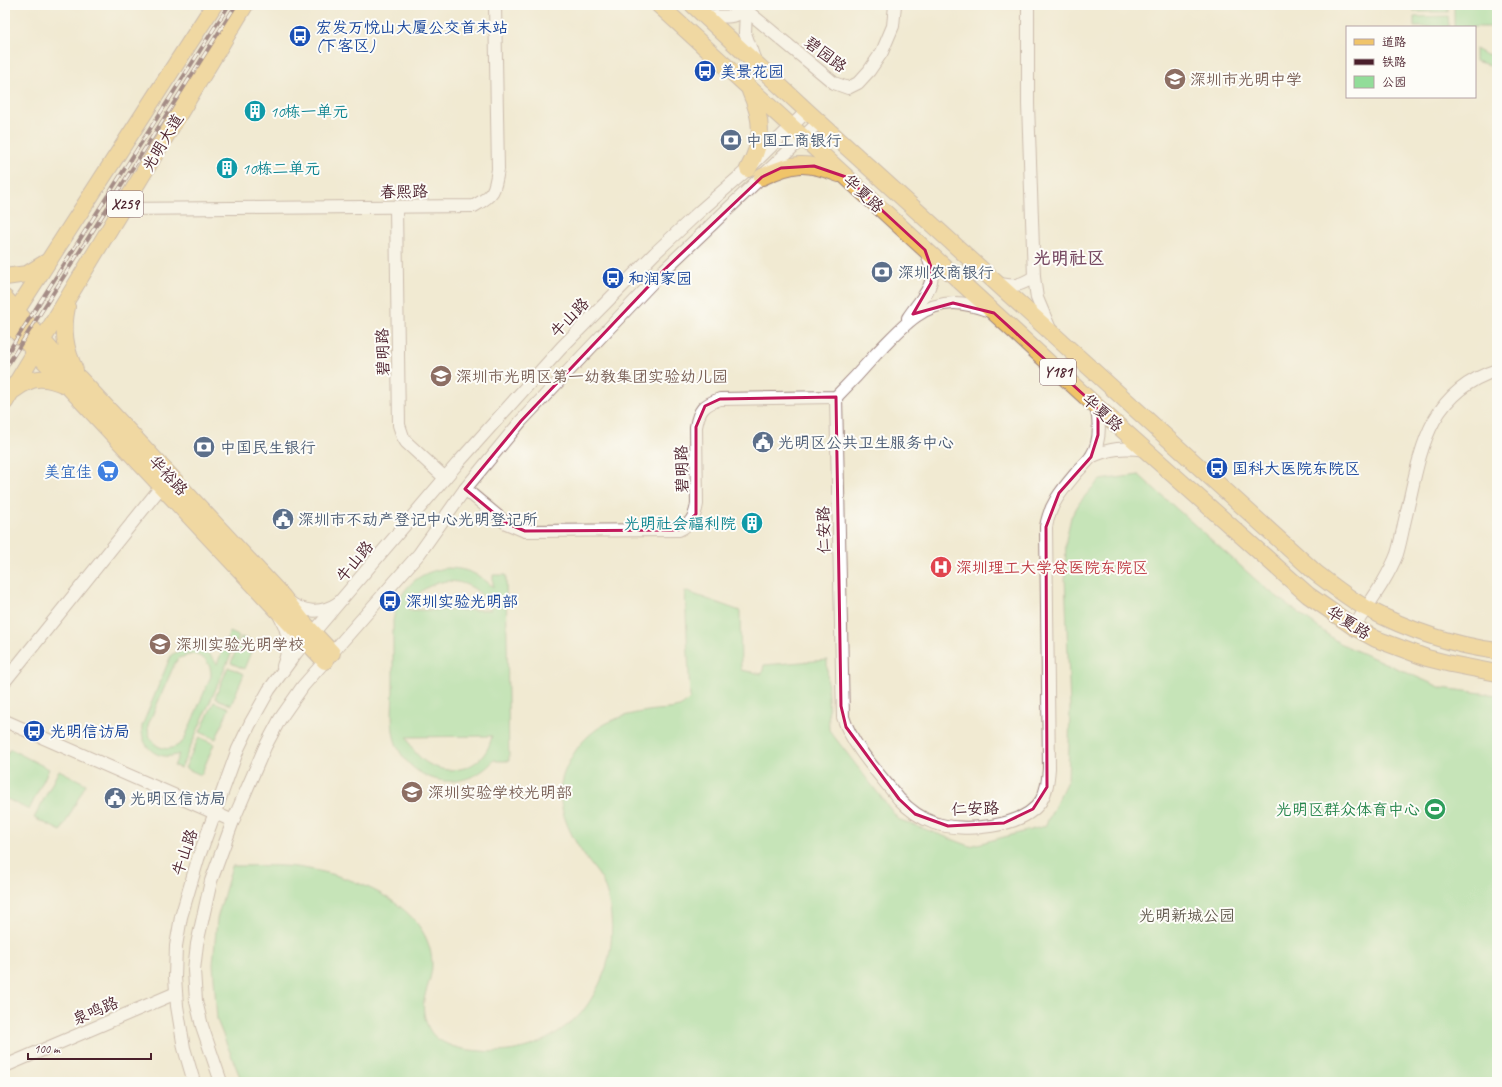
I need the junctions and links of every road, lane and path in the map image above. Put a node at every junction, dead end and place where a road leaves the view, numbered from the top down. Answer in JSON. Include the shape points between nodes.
{"nodes":[{"id":1,"x":214,"y":5,"type":"edge"},
{"id":2,"x":245,"y":5,"type":"edge"},
{"id":3,"x":495,"y":5,"type":"edge"},
{"id":4,"x":659,"y":5,"type":"edge"},
{"id":5,"x":894,"y":5,"type":"edge"},
{"id":6,"x":1028,"y":5,"type":"edge"},
{"id":7,"x":748,"y":8,"type":"edge"},
{"id":8,"x":698,"y":10,"type":"edge"},
{"id":9,"x":755,"y":64,"type":"junction"},
{"id":10,"x":750,"y":90,"type":"junction"},
{"id":11,"x":813,"y":116,"type":"junction"},
{"id":12,"x":798,"y":132,"type":"junction"},
{"id":13,"x":748,"y":169,"type":"junction"},
{"id":14,"x":762,"y":177,"type":"junction"},
{"id":15,"x":846,"y":177,"type":"junction"},
{"id":16,"x":396,"y":207,"type":"junction"},
{"id":17,"x":122,"y":210,"type":"junction"},
{"id":18,"x":925,"y":250,"type":"junction"},
{"id":19,"x":52,"y":256,"type":"junction"},
{"id":20,"x":5,"y":277,"type":"edge"},
{"id":21,"x":1034,"y":277,"type":"junction"},
{"id":22,"x":997,"y":283,"type":"junction"},
{"id":23,"x":71,"y":294,"type":"junction"},
{"id":24,"x":5,"y":298,"type":"edge"},
{"id":25,"x":994,"y":313,"type":"junction"},
{"id":26,"x":9,"y":320,"type":"edge"},
{"id":27,"x":904,"y":324,"type":"junction"},
{"id":28,"x":1052,"y":333,"type":"junction"},
{"id":29,"x":39,"y":347,"type":"junction"},
{"id":30,"x":1497,"y":370,"type":"edge"},
{"id":31,"x":72,"y":382,"type":"junction"},
{"id":32,"x":9,"y":396,"type":"edge"},
{"id":33,"x":836,"y":397,"type":"junction"},
{"id":34,"x":1096,"y":406,"type":"junction"},
{"id":35,"x":1145,"y":450,"type":"junction"},
{"id":36,"x":1091,"y":457,"type":"junction"},
{"id":37,"x":445,"y":478,"type":"junction"},
{"id":38,"x":161,"y":487,"type":"junction"},
{"id":39,"x":465,"y":489,"type":"junction"},
{"id":40,"x":345,"y":597,"type":"junction"},
{"id":41,"x":278,"y":602,"type":"junction"},
{"id":42,"x":1366,"y":608,"type":"junction"},
{"id":43,"x":1354,"y":627,"type":"junction"},
{"id":44,"x":310,"y":638,"type":"junction"},
{"id":45,"x":1497,"y":652,"type":"edge"},
{"id":46,"x":328,"y":657,"type":"junction"},
{"id":47,"x":1497,"y":673,"type":"edge"},
{"id":48,"x":277,"y":679,"type":"junction"},
{"id":49,"x":5,"y":681,"type":"edge"},
{"id":50,"x":5,"y":721,"type":"edge"},
{"id":51,"x":214,"y":814,"type":"junction"},
{"id":52,"x":233,"y":821,"type":"junction"},
{"id":53,"x":176,"y":993,"type":"junction"},
{"id":54,"x":5,"y":1066,"type":"edge"},
{"id":55,"x":194,"y":1082,"type":"edge"},
{"id":56,"x":221,"y":1082,"type":"edge"}],
"edges":[{"from":1,"to":19,"type":"main road","name":"光明大道","number":"X259"},
{"from":2,"to":17,"type":"main road","name":"光明大道","number":"X259"},
{"from":3,"to":16,"type":"street","name":"春熙路","via":[[498,169],[496,185],[488,198],[474,206]]},
{"from":4,"to":10,"type":"main road","name":"华夏路","number":"Y181"},
{"from":5,"to":7,"type":"street","name":"碧园路","via":[[893,26],[882,52],[858,83],[848,88],[834,83]]},
{"from":6,"to":21,"type":"street","via":[[1028,104]]},
{"from":7,"to":8,"type":"street","via":[[733,17],[720,17]]},
{"from":7,"to":9,"type":"street","via":[[745,33]]},
{"from":8,"to":9,"type":"main road","name":"华夏路","number":"Y181"},
{"from":9,"to":11,"type":"main road","name":"华夏路","number":"Y181"},
{"from":10,"to":12,"type":"main road","name":"华夏路","number":"Y181"},
{"from":10,"to":13,"type":"main road","via":[[761,131],[758,150]]},
{"from":11,"to":12,"type":"street","name":"牛山路"},
{"from":11,"to":22,"type":"main road","name":"华夏路","number":"Y181"},
{"from":12,"to":13,"type":"street","name":"牛山路"},
{"from":12,"to":14,"type":"street","name":"牛山路"},
{"from":12,"to":15,"type":"main road","name":"华夏路","number":"Y181"},
{"from":13,"to":37,"type":"street","name":"牛山路","via":[[700,210],[605,303],[562,347]]},
{"from":14,"to":15,"type":"main road","via":[[781,168],[804,164]]},
{"from":14,"to":39,"type":"street","name":"牛山路","via":[[664,270],[556,382]]},
{"from":15,"to":18,"type":"main road","name":"华夏路","number":"Y181"},
{"from":16,"to":17,"type":"street","name":"春熙路"},
{"from":16,"to":37,"type":"street","name":"碧明路","via":[[399,425],[406,442]]},
{"from":17,"to":23,"type":"main road","name":"光明大道","number":"X259"},
{"from":18,"to":25,"type":"main road","name":"华夏路","number":"Y181"},
{"from":18,"to":27,"type":"street","via":[[932,267],[932,283]]},
{"from":19,"to":20,"type":"main road","via":[[34,271],[20,276]]},
{"from":19,"to":26,"type":"main road","name":"光明大道","number":"X259"},
{"from":21,"to":22,"type":"street","via":[[1022,284],[1011,286]]},
{"from":21,"to":28,"type":"street","via":[[1037,298]]},
{"from":22,"to":28,"type":"main road","name":"华夏路","number":"Y181"},
{"from":23,"to":29,"type":"main road","name":"光明大道","number":"X259"},
{"from":23,"to":31,"type":"main road","via":[[64,320],[64,331]]},
{"from":24,"to":26,"type":"main road","name":"华裕路"},
{"from":25,"to":27,"type":"street","via":[[974,305],[953,303],[930,308]]},
{"from":25,"to":34,"type":"main road","name":"华夏路","number":"Y181"},
{"from":26,"to":29,"type":"main road","name":"华裕路"},
{"from":27,"to":33,"type":"street"},
{"from":28,"to":42,"type":"main road","name":"华夏路","number":"Y181","via":[[1316,572]]},
{"from":29,"to":31,"type":"main road","name":"华裕路","via":[[66,367]]},
{"from":29,"to":32,"type":"main road","name":"光明大道","number":"X259"},
{"from":30,"to":42,"type":"street","via":[[1460,389],[1444,405],[1432,423],[1422,450],[1397,552],[1390,570]]},
{"from":31,"to":32,"type":"main road","via":[[40,378],[30,380]]},
{"from":31,"to":38,"type":"main road","name":"华裕路"},
{"from":31,"to":41,"type":"main road","name":"华裕路"},
{"from":33,"to":36,"type":"street","name":"仁安路","via":[[843,717],[852,739],[899,799],[916,814],[948,826],[967,827],[1004,823],[1025,815],[1040,802],[1047,787],[1049,768],[1046,527],[1050,509],[1057,497]]},
{"from":33,"to":39,"type":"street","name":"碧明路","via":[[724,399],[705,406],[700,411],[696,427],[696,514],[692,521],[679,530],[525,531],[506,523]]},
{"from":34,"to":35,"type":"main road","name":"华夏路","number":"Y181"},
{"from":34,"to":36,"type":"street","name":"仁安路","via":[[1099,426]]},
{"from":35,"to":36,"type":"street","name":"仁安路","via":[[1113,449]]},
{"from":35,"to":43,"type":"main road","name":"华夏路","number":"Y181","via":[[1308,595]]},
{"from":37,"to":40,"type":"street","name":"牛山路"},
{"from":38,"to":41,"type":"main road","name":"华裕路"},
{"from":38,"to":49,"type":"street"},
{"from":39,"to":46,"type":"street","name":"牛山路","via":[[419,554]]},
{"from":40,"to":41,"type":"street","via":[[329,608],[314,611]]},
{"from":40,"to":44,"type":"street","name":"牛山路"},
{"from":41,"to":44,"type":"main road","name":"华裕路"},
{"from":41,"to":48,"type":"street","via":[[288,640],[286,657]]},
{"from":42,"to":43,"type":"street"},
{"from":42,"to":45,"type":"main road","name":"华夏路","number":"Y181","via":[[1426,633]]},
{"from":43,"to":47,"type":"main road","name":"华夏路","number":"Y181","via":[[1376,639],[1428,658]]},
{"from":44,"to":46,"type":"main road","name":"华裕路"},
{"from":44,"to":48,"type":"street","name":"牛山路"},
{"from":46,"to":52,"type":"street","name":"牛山路","via":[[303,686],[280,719]]},
{"from":48,"to":51,"type":"street","name":"牛山路","via":[[238,749]]},
{"from":50,"to":51,"type":"street"},
{"from":51,"to":52,"type":"street"},
{"from":51,"to":53,"type":"street","name":"牛山路","via":[[181,917],[176,946]]},
{"from":52,"to":56,"type":"street","name":"牛山路","via":[[211,881],[194,970],[196,1001],[202,1026]]},
{"from":53,"to":54,"type":"street","name":"泉鸣路"},
{"from":53,"to":55,"type":"street","name":"牛山路","via":[[184,1048]]}]}
